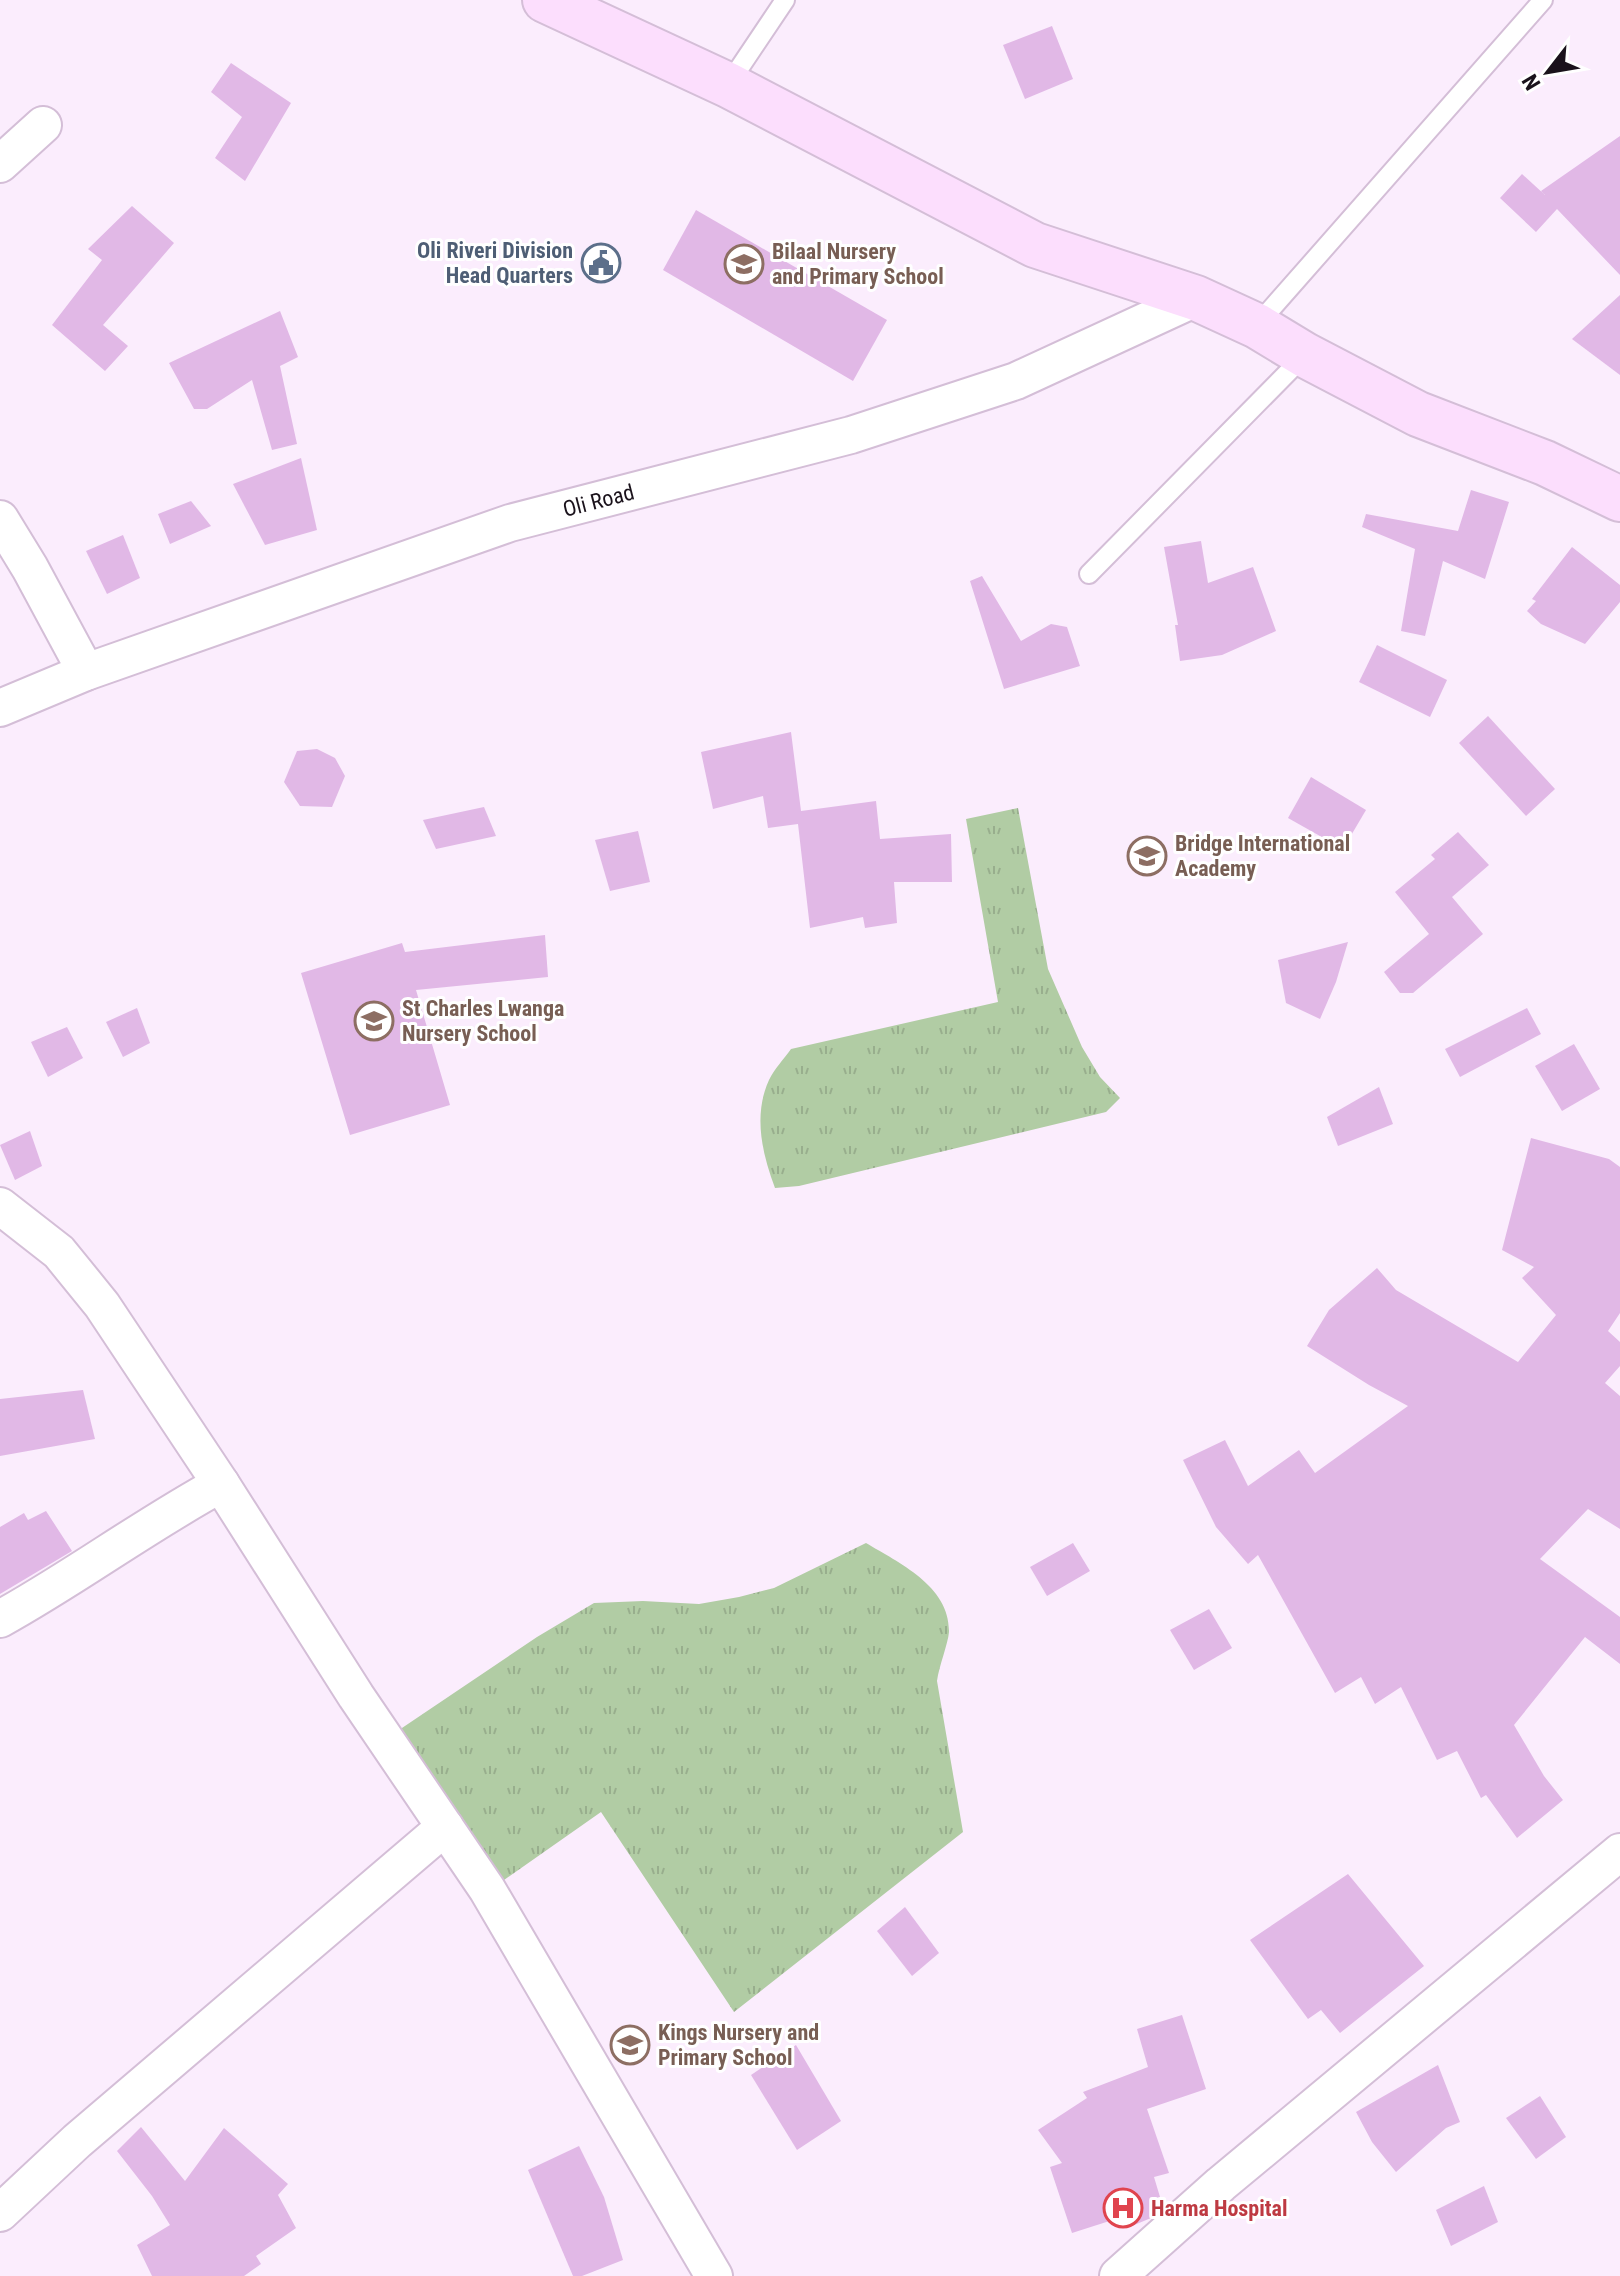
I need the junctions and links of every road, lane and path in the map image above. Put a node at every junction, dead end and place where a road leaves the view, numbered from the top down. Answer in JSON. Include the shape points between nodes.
{"nodes":[{"id":1,"x":545,"y":0,"type":"edge"},
{"id":2,"x":785,"y":0,"type":"edge"},
{"id":3,"x":1543,"y":0,"type":"edge"},
{"id":4,"x":728,"y":85,"type":"junction"},
{"id":5,"x":43,"y":125,"type":"dead end"},
{"id":6,"x":0,"y":164,"type":"edge"},
{"id":7,"x":1196,"y":298,"type":"junction"},
{"id":8,"x":1257,"y":326,"type":"junction"},
{"id":9,"x":1305,"y":355,"type":"junction"},
{"id":10,"x":1620,"y":499,"type":"edge"},
{"id":11,"x":0,"y":519,"type":"edge"},
{"id":12,"x":1089,"y":574,"type":"dead end"},
{"id":13,"x":86,"y":672,"type":"junction"},
{"id":14,"x":0,"y":708,"type":"edge"},
{"id":15,"x":0,"y":1206,"type":"edge"},
{"id":16,"x":221,"y":1484,"type":"junction"},
{"id":17,"x":0,"y":1619,"type":"edge"},
{"id":18,"x":445,"y":1827,"type":"junction"},
{"id":19,"x":1620,"y":1852,"type":"edge"},
{"id":20,"x":0,"y":2213,"type":"edge"},
{"id":21,"x":714,"y":2276,"type":"edge"},
{"id":22,"x":1118,"y":2276,"type":"edge"}],
"edges":[{"from":1,"to":4,"type":"street"},
{"from":2,"to":4,"type":"lane"},
{"from":3,"to":8,"type":"lane"},
{"from":4,"to":7,"type":"street","via":[[1035,245]]},
{"from":5,"to":6,"type":"street"},
{"from":7,"to":8,"type":"street"},
{"from":7,"to":13,"type":"street","name":"Oli Road","via":[[1016,381],[851,435],[510,523]]},
{"from":8,"to":9,"type":"street"},
{"from":9,"to":10,"type":"street","via":[[1418,414],[1545,463]]},
{"from":9,"to":12,"type":"lane"},
{"from":11,"to":13,"type":"street"},
{"from":13,"to":14,"type":"street","name":"Oli Road"},
{"from":15,"to":16,"type":"street","via":[[59,1252],[102,1305]]},
{"from":16,"to":17,"type":"street"},
{"from":16,"to":18,"type":"street"},
{"from":18,"to":20,"type":"street"},
{"from":18,"to":21,"type":"street","via":[[487,1889]]},
{"from":19,"to":22,"type":"street"}]}
